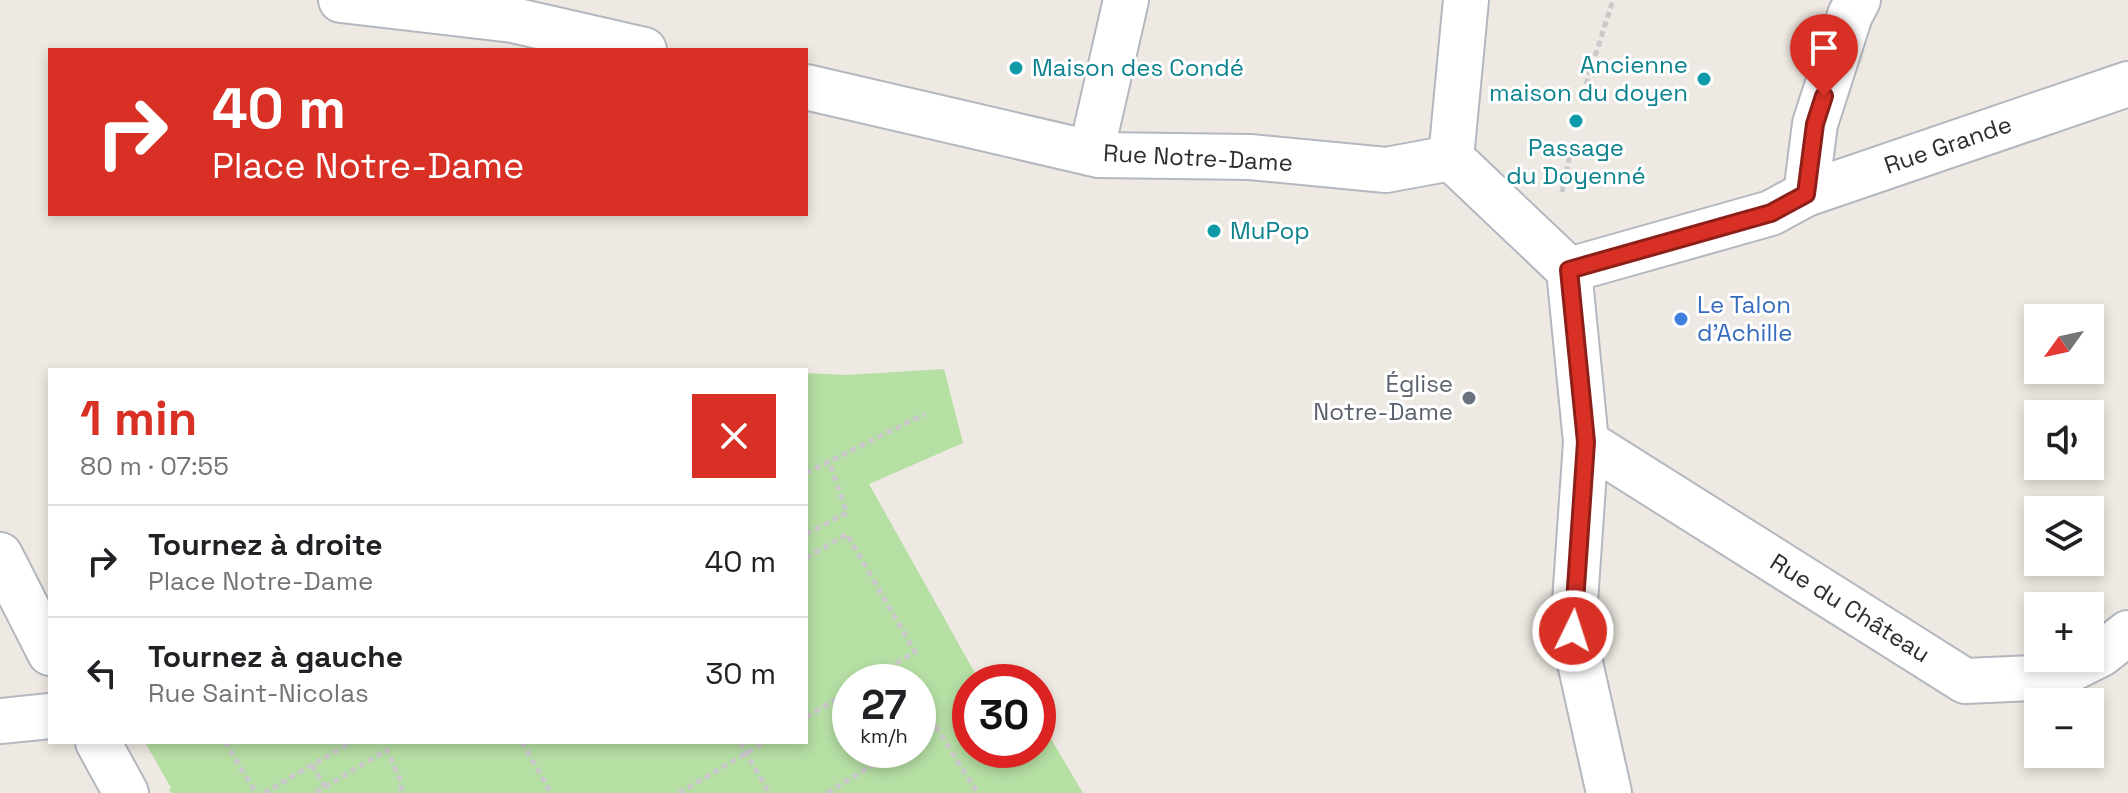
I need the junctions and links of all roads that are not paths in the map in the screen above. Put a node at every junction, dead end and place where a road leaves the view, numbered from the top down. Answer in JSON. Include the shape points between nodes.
{"nodes":[{"id":1,"x":341,"y":0,"type":"edge"},
{"id":2,"x":1126,"y":0,"type":"edge"},
{"id":3,"x":1466,"y":0,"type":"edge"},
{"id":4,"x":1858,"y":0,"type":"edge"},
{"id":5,"x":527,"y":10,"type":"edge"},
{"id":6,"x":638,"y":48,"type":"edge"},
{"id":7,"x":2128,"y":84,"type":"edge"},
{"id":8,"x":808,"y":87,"type":"edge"},
{"id":9,"x":1091,"y":153,"type":"junction"},
{"id":10,"x":1451,"y":158,"type":"junction"},
{"id":11,"x":1788,"y":204,"type":"junction"},
{"id":12,"x":1569,"y":270,"type":"junction"},
{"id":13,"x":1586,"y":442,"type":"junction"},
{"id":14,"x":0,"y":555,"type":"edge"},
{"id":15,"x":2128,"y":633,"type":"edge"},
{"id":16,"x":48,"y":649,"type":"edge"},
{"id":17,"x":48,"y":716,"type":"edge"},
{"id":18,"x":0,"y":721,"type":"edge"},
{"id":19,"x":99,"y":744,"type":"edge"},
{"id":20,"x":126,"y":793,"type":"edge"},
{"id":21,"x":1609,"y":793,"type":"edge"}],
"edges":[{"from":1,"to":5,"type":"street"},
{"from":2,"to":9,"type":"street"},
{"from":3,"to":10,"type":"street"},
{"from":4,"to":11,"type":"street"},
{"from":5,"to":6,"type":"street"},
{"from":7,"to":11,"type":"street","name":"Rue Grande"},
{"from":8,"to":9,"type":"street","name":"Rue Notre-Dame"},
{"from":9,"to":10,"type":"street","name":"Rue Notre-Dame","via":[[1250,157],[1386,170]]},
{"from":10,"to":12,"type":"street"},
{"from":11,"to":12,"type":"street","name":"Rue Grande"},
{"from":12,"to":13,"type":"street"},
{"from":13,"to":15,"type":"street","name":"Rue du Château","via":[[1965,681],[2055,677],[2101,654]]},
{"from":13,"to":21,"type":"street","via":[[1573,631]]},
{"from":14,"to":16,"type":"street"},
{"from":17,"to":18,"type":"street"},
{"from":19,"to":20,"type":"street"}]}
